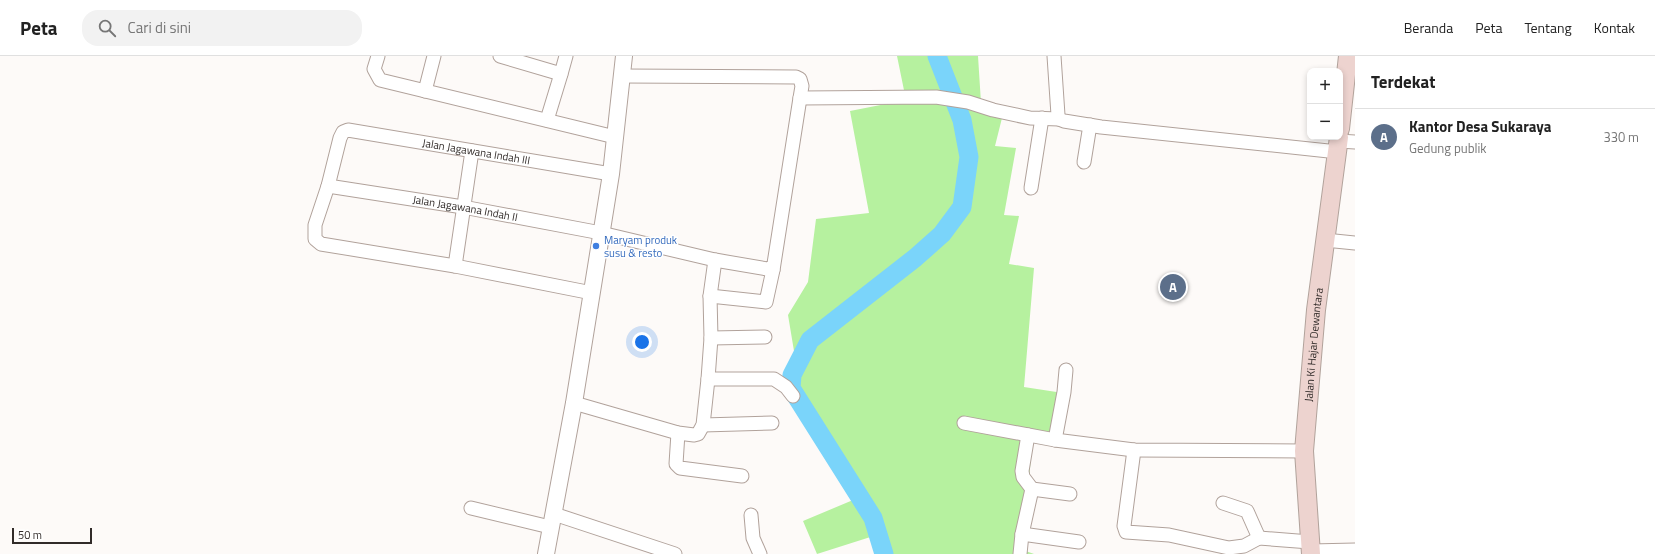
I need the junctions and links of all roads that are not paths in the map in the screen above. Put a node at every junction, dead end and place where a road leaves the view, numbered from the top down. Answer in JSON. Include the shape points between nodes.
{"nodes":[{"id":1,"x":378,"y":56,"type":"edge"},
{"id":2,"x":434,"y":56,"type":"edge"},
{"id":3,"x":500,"y":56,"type":"edge"},
{"id":4,"x":566,"y":56,"type":"edge"},
{"id":5,"x":624,"y":56,"type":"edge"},
{"id":6,"x":1054,"y":56,"type":"edge"},
{"id":7,"x":1348,"y":56,"type":"edge"},
{"id":8,"x":561,"y":74,"type":"junction"},
{"id":9,"x":622,"y":76,"type":"junction"},
{"id":10,"x":425,"y":91,"type":"junction"},
{"id":11,"x":800,"y":98,"type":"junction"},
{"id":12,"x":1042,"y":118,"type":"junction"},
{"id":13,"x":1059,"y":119,"type":"junction"},
{"id":14,"x":547,"y":120,"type":"junction"},
{"id":15,"x":1090,"y":125,"type":"junction"},
{"id":16,"x":1343,"y":126,"type":"edge"},
{"id":17,"x":615,"y":137,"type":"junction"},
{"id":18,"x":1307,"y":138,"type":"edge"},
{"id":19,"x":1342,"y":140,"type":"edge"},
{"id":20,"x":472,"y":151,"type":"junction"},
{"id":21,"x":1084,"y":162,"type":"dead end"},
{"id":22,"x":611,"y":174,"type":"junction"},
{"id":23,"x":328,"y":186,"type":"junction"},
{"id":24,"x":1031,"y":188,"type":"dead end"},
{"id":25,"x":463,"y":207,"type":"junction"},
{"id":26,"x":601,"y":233,"type":"junction"},
{"id":27,"x":1325,"y":240,"type":"junction"},
{"id":28,"x":1355,"y":243,"type":"edge"},
{"id":29,"x":715,"y":260,"type":"junction"},
{"id":30,"x":455,"y":266,"type":"junction"},
{"id":31,"x":774,"y":270,"type":"junction"},
{"id":32,"x":592,"y":293,"type":"junction"},
{"id":33,"x":710,"y":296,"type":"junction"},
{"id":34,"x":765,"y":337,"type":"dead end"},
{"id":35,"x":711,"y":338,"type":"junction"},
{"id":36,"x":1066,"y":370,"type":"dead end"},
{"id":37,"x":708,"y":379,"type":"junction"},
{"id":38,"x":793,"y":396,"type":"dead end"},
{"id":39,"x":574,"y":403,"type":"junction"},
{"id":40,"x":772,"y":423,"type":"dead end"},
{"id":41,"x":964,"y":423,"type":"dead end"},
{"id":42,"x":702,"y":425,"type":"junction"},
{"id":43,"x":678,"y":433,"type":"junction"},
{"id":44,"x":1028,"y":435,"type":"junction"},
{"id":45,"x":1055,"y":440,"type":"junction"},
{"id":46,"x":1134,"y":450,"type":"junction"},
{"id":47,"x":1304,"y":451,"type":"junction"},
{"id":48,"x":742,"y":476,"type":"dead end"},
{"id":49,"x":1032,"y":489,"type":"junction"},
{"id":50,"x":1070,"y":494,"type":"dead end"},
{"id":51,"x":1223,"y":503,"type":"dead end"},
{"id":52,"x":471,"y":508,"type":"dead end"},
{"id":53,"x":751,"y":515,"type":"dead end"},
{"id":54,"x":552,"y":521,"type":"junction"},
{"id":55,"x":1022,"y":534,"type":"junction"},
{"id":56,"x":1259,"y":538,"type":"junction"},
{"id":57,"x":1079,"y":542,"type":"dead end"},
{"id":58,"x":1311,"y":549,"type":"edge"},
{"id":59,"x":1355,"y":550,"type":"edge"},
{"id":60,"x":546,"y":554,"type":"edge"},
{"id":61,"x":675,"y":554,"type":"edge"},
{"id":62,"x":760,"y":554,"type":"edge"},
{"id":63,"x":1020,"y":554,"type":"edge"}],
"edges":[{"from":1,"to":10,"type":"street","via":[[374,69],[380,80]]},
{"from":2,"to":10,"type":"street"},
{"from":3,"to":8,"type":"street"},
{"from":4,"to":8,"type":"street"},
{"from":5,"to":9,"type":"street"},
{"from":6,"to":13,"type":"street"},
{"from":7,"to":16,"type":"main road","name":"Jalan Ki Hajar Dewantara"},
{"from":8,"to":14,"type":"street"},
{"from":9,"to":11,"type":"street","via":[[796,77],[801,82]]},
{"from":9,"to":17,"type":"street"},
{"from":10,"to":14,"type":"street"},
{"from":11,"to":12,"type":"street","via":[[936,98],[968,102],[993,110]]},
{"from":11,"to":31,"type":"street"},
{"from":12,"to":13,"type":"street"},
{"from":12,"to":24,"type":"street"},
{"from":13,"to":15,"type":"street"},
{"from":14,"to":17,"type":"street"},
{"from":15,"to":18,"type":"street"},
{"from":15,"to":21,"type":"street"},
{"from":17,"to":22,"type":"street"},
{"from":19,"to":27,"type":"main road","name":"Jalan Ki Hajar Dewantara"},
{"from":20,"to":22,"type":"street","name":"Jalan Jagawana Indah III"},
{"from":20,"to":23,"type":"street","name":"Jalan Jagawana Indah III","via":[[348,130],[343,132]]},
{"from":20,"to":25,"type":"street"},
{"from":22,"to":26,"type":"street"},
{"from":23,"to":25,"type":"street","name":"Jalan Jagawana Indah II"},
{"from":23,"to":30,"type":"street","via":[[315,225],[316,241],[321,244]]},
{"from":25,"to":26,"type":"street","name":"Jalan Jagawana Indah II"},
{"from":25,"to":30,"type":"street"},
{"from":26,"to":29,"type":"street","name":"Jalan Jagawana Indah II"},
{"from":26,"to":32,"type":"street"},
{"from":27,"to":28,"type":"street"},
{"from":27,"to":47,"type":"main road","name":"Jalan Ki Hajar Dewantara","via":[[1316,310]]},
{"from":29,"to":31,"type":"street","name":"Jalan Jagawana Indah II"},
{"from":29,"to":33,"type":"street"},
{"from":30,"to":32,"type":"street"},
{"from":31,"to":33,"type":"street","via":[[766,302]]},
{"from":32,"to":39,"type":"street"},
{"from":33,"to":35,"type":"street"},
{"from":34,"to":35,"type":"street"},
{"from":35,"to":37,"type":"street"},
{"from":36,"to":45,"type":"street"},
{"from":37,"to":38,"type":"street","via":[[774,379],[786,387]]},
{"from":37,"to":42,"type":"street"},
{"from":39,"to":43,"type":"street"},
{"from":39,"to":54,"type":"street"},
{"from":40,"to":42,"type":"street"},
{"from":41,"to":44,"type":"street"},
{"from":42,"to":43,"type":"street","via":[[700,431],[694,435]]},
{"from":43,"to":48,"type":"street","via":[[676,464],[680,468]]},
{"from":44,"to":45,"type":"street"},
{"from":44,"to":49,"type":"street","via":[[1022,471],[1023,477]]},
{"from":45,"to":46,"type":"street"},
{"from":46,"to":47,"type":"street"},
{"from":46,"to":56,"type":"street","via":[[1124,526],[1126,532],[1177,537],[1229,548],[1244,546]]},
{"from":47,"to":58,"type":"main road","name":"Jalan Ki Hajar Dewantara"},
{"from":49,"to":50,"type":"street"},
{"from":49,"to":55,"type":"street"},
{"from":51,"to":56,"type":"street","via":[[1247,511]]},
{"from":52,"to":54,"type":"street"},
{"from":53,"to":62,"type":"street","via":[[753,538]]},
{"from":54,"to":60,"type":"street"},
{"from":54,"to":61,"type":"street"},
{"from":55,"to":57,"type":"street"},
{"from":55,"to":63,"type":"street"},
{"from":56,"to":58,"type":"street"},
{"from":58,"to":59,"type":"street"}]}
